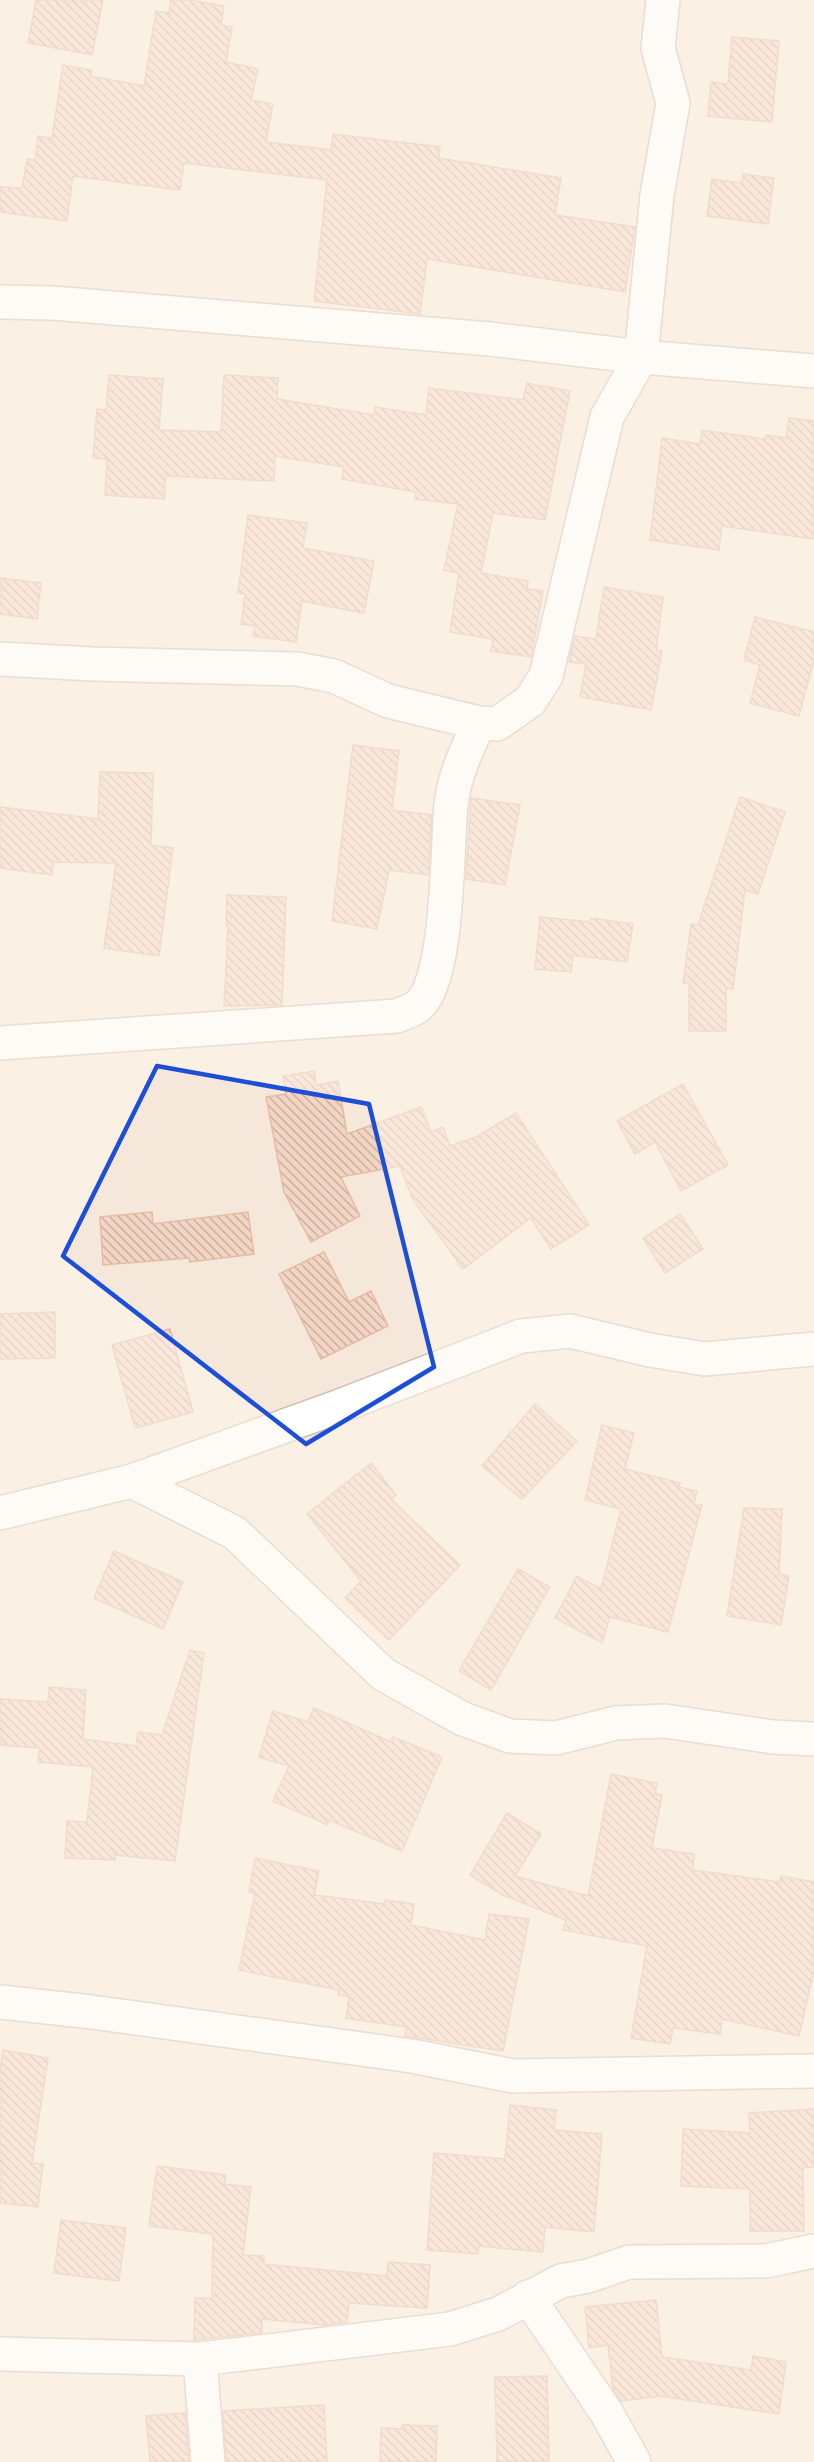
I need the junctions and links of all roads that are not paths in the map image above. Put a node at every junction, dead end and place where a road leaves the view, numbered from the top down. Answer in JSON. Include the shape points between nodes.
{"nodes":[{"id":1,"x":663,"y":0,"type":"edge"},
{"id":2,"x":0,"y":303,"type":"edge"},
{"id":3,"x":641,"y":357,"type":"junction"},
{"id":4,"x":814,"y":371,"type":"edge"},
{"id":5,"x":0,"y":659,"type":"edge"},
{"id":6,"x":479,"y":723,"type":"junction"},
{"id":7,"x":0,"y":1042,"type":"edge"},
{"id":8,"x":814,"y":1349,"type":"edge"},
{"id":9,"x":132,"y":1481,"type":"junction"},
{"id":10,"x":0,"y":1513,"type":"edge"},
{"id":11,"x":814,"y":1739,"type":"edge"},
{"id":12,"x":0,"y":2002,"type":"edge"},
{"id":13,"x":814,"y":2070,"type":"edge"},
{"id":14,"x":814,"y":2251,"type":"edge"},
{"id":15,"x":528,"y":2297,"type":"junction"},
{"id":16,"x":0,"y":2354,"type":"edge"},
{"id":17,"x":200,"y":2359,"type":"junction"},
{"id":18,"x":208,"y":2462,"type":"edge"},
{"id":19,"x":634,"y":2462,"type":"edge"}],
"edges":[{"from":1,"to":3,"type":"street","via":[[658,48],[673,103],[657,195]]},
{"from":2,"to":3,"type":"street","via":[[53,303],[478,338]]},
{"from":3,"to":4,"type":"street"},
{"from":3,"to":6,"type":"street","via":[[608,417],[546,676],[530,701],[496,724]]},
{"from":5,"to":6,"type":"street","via":[[297,669],[334,676],[388,700]]},
{"from":6,"to":7,"type":"street","via":[[461,761],[452,803],[445,922],[431,984],[419,1005],[397,1016]]},
{"from":8,"to":9,"type":"street","via":[[705,1359],[570,1331],[521,1336]]},
{"from":9,"to":10,"type":"street"},
{"from":9,"to":11,"type":"street","via":[[235,1533],[383,1674],[463,1719],[510,1736],[556,1738],[616,1723],[665,1721]]},
{"from":12,"to":13,"type":"street","via":[[412,2056],[513,2076]]},
{"from":14,"to":15,"type":"street","via":[[766,2261],[629,2262],[561,2281]]},
{"from":15,"to":17,"type":"street","via":[[498,2314],[450,2330]]},
{"from":15,"to":19,"type":"street","via":[[606,2412]]},
{"from":16,"to":17,"type":"street"},
{"from":17,"to":18,"type":"street"}]}
